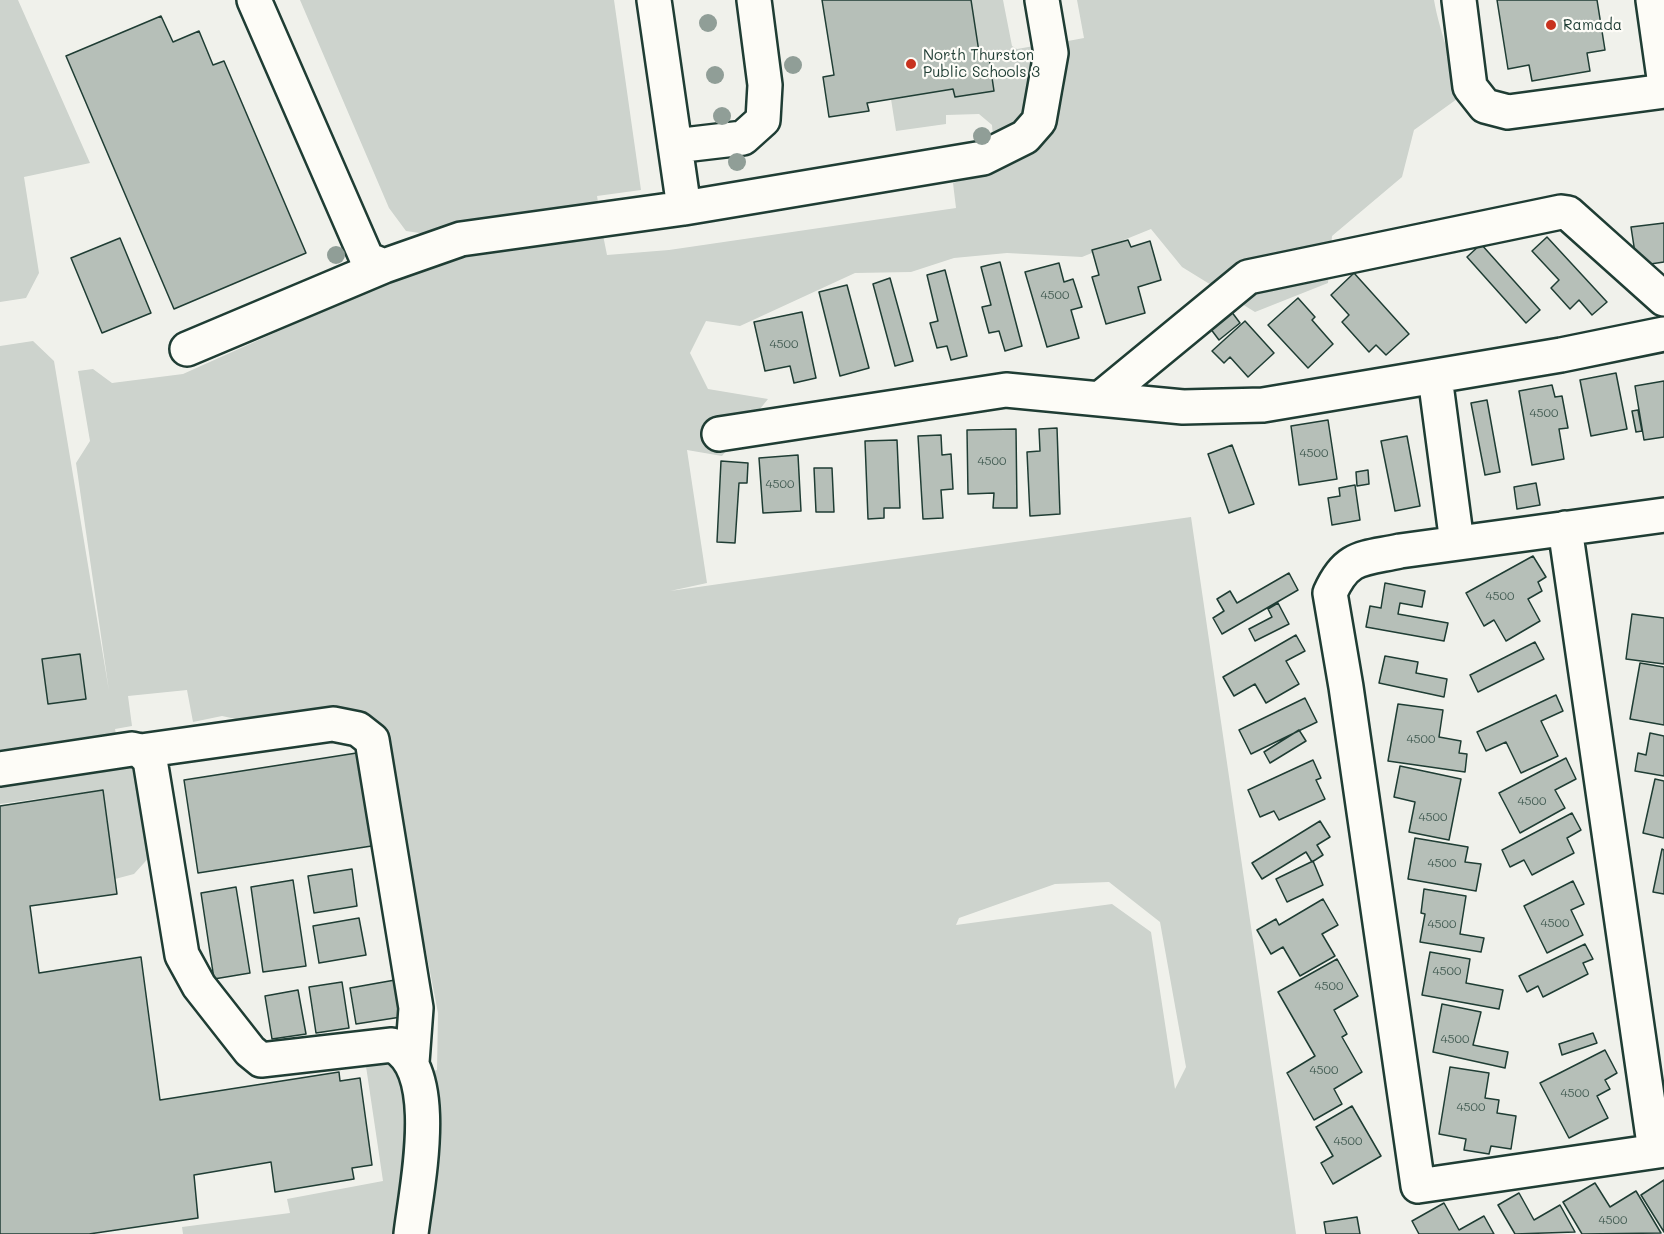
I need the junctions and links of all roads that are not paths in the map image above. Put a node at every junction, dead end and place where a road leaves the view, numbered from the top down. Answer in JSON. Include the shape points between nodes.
{"nodes":[{"id":1,"x":255,"y":0,"type":"edge"},
{"id":2,"x":654,"y":0,"type":"edge"},
{"id":3,"x":754,"y":0,"type":"edge"},
{"id":4,"x":1042,"y":0,"type":"edge"},
{"id":5,"x":1459,"y":0,"type":"edge"},
{"id":6,"x":1653,"y":0,"type":"edge"},
{"id":7,"x":1664,"y":78,"type":"edge"},
{"id":8,"x":1664,"y":91,"type":"edge"},
{"id":9,"x":675,"y":146,"type":"junction"},
{"id":10,"x":684,"y":208,"type":"junction"},
{"id":11,"x":384,"y":266,"type":"junction"},
{"id":12,"x":1664,"y":299,"type":"edge"},
{"id":13,"x":1664,"y":334,"type":"edge"},
{"id":14,"x":187,"y":348,"type":"dead end"},
{"id":15,"x":1435,"y":377,"type":"junction"},
{"id":16,"x":1101,"y":398,"type":"junction"},
{"id":17,"x":719,"y":434,"type":"dead end"},
{"id":18,"x":1664,"y":515,"type":"edge"},
{"id":19,"x":1565,"y":528,"type":"junction"},
{"id":20,"x":1457,"y":543,"type":"junction"},
{"id":21,"x":141,"y":751,"type":"junction"},
{"id":22,"x":0,"y":769,"type":"edge"},
{"id":23,"x":412,"y":1062,"type":"junction"},
{"id":24,"x":1660,"y":1150,"type":"edge"},
{"id":25,"x":411,"y":1234,"type":"edge"}],
"edges":[{"from":1,"to":11,"type":"lane","via":[[367,260]]},
{"from":2,"to":9,"type":"lane"},
{"from":3,"to":9,"type":"lane","via":[[765,85],[764,120],[743,138]]},
{"from":4,"to":10,"type":"lane","via":[[1051,53],[1039,121],[1025,137],[983,158]]},
{"from":5,"to":8,"type":"lane","via":[[1470,87],[1485,106],[1508,112]]},
{"from":6,"to":7,"type":"lane"},
{"from":9,"to":10,"type":"lane"},
{"from":10,"to":11,"type":"lane","via":[[461,238]]},
{"from":11,"to":14,"type":"lane"},
{"from":12,"to":16,"type":"lane","via":[[1568,213],[1562,212],[1248,277]]},
{"from":13,"to":15,"type":"lane"},
{"from":15,"to":16,"type":"lane","via":[[1263,405],[1183,407]]},
{"from":15,"to":20,"type":"lane"},
{"from":16,"to":17,"type":"lane","via":[[1006,390]]},
{"from":18,"to":19,"type":"lane"},
{"from":19,"to":20,"type":"lane"},
{"from":19,"to":24,"type":"lane"},
{"from":20,"to":24,"type":"lane","via":[[1400,551],[1347,565],[1329,593],[1418,1186]]},
{"from":21,"to":22,"type":"lane","via":[[132,748]]},
{"from":21,"to":23,"type":"lane","via":[[150,760],[183,955],[199,986],[250,1051],[261,1060],[392,1045]]},
{"from":21,"to":23,"type":"lane","via":[[333,724],[358,729],[372,740],[416,1008]]},
{"from":23,"to":25,"type":"lane","via":[[423,1121]]}]}
